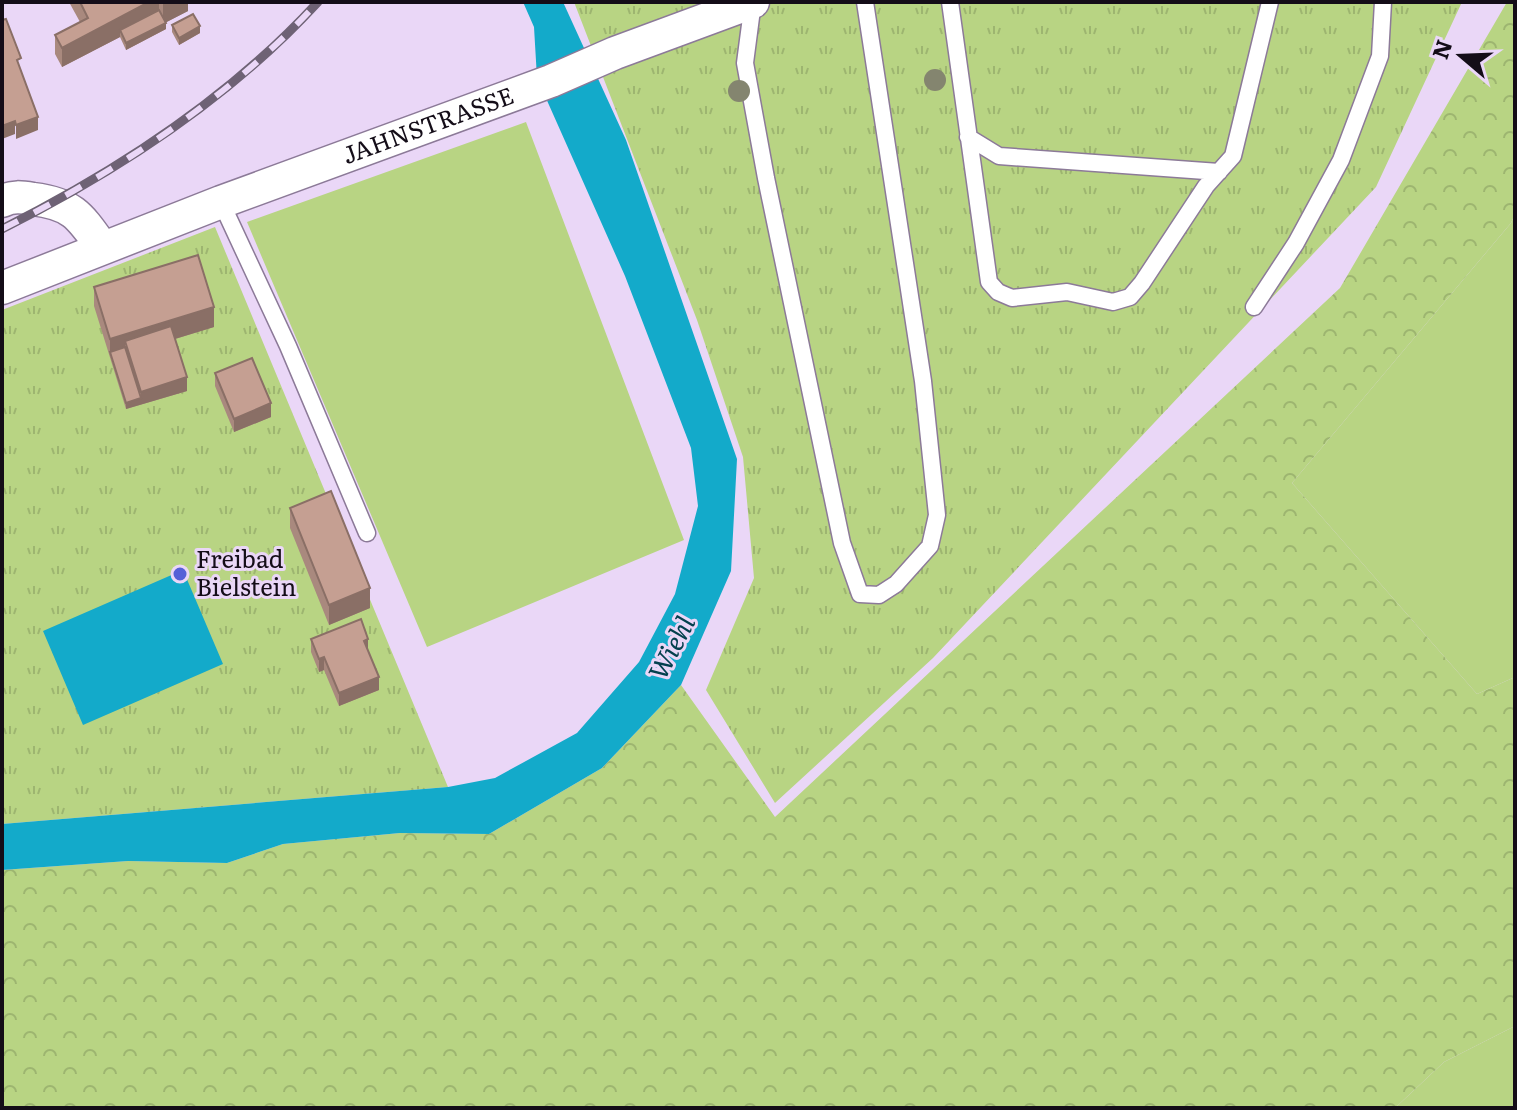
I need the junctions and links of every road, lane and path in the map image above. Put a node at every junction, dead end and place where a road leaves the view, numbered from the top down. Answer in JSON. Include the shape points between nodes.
{"nodes":[{"id":1,"x":753,"y":2,"type":"edge"},
{"id":2,"x":865,"y":2,"type":"edge"},
{"id":3,"x":950,"y":2,"type":"edge"},
{"id":4,"x":1270,"y":2,"type":"edge"},
{"id":5,"x":1383,"y":2,"type":"edge"},
{"id":6,"x":968,"y":137,"type":"junction"},
{"id":7,"x":1219,"y":172,"type":"junction"},
{"id":8,"x":2,"y":201,"type":"edge"},
{"id":9,"x":221,"y":202,"type":"junction"},
{"id":10,"x":102,"y":247,"type":"junction"},
{"id":11,"x":2,"y":288,"type":"edge"},
{"id":12,"x":1254,"y":307,"type":"dead end"},
{"id":13,"x":367,"y":533,"type":"dead end"}],
"edges":[{"from":1,"to":2,"type":"lane","via":[[745,63],[842,543],[860,594],[879,595],[930,546],[937,515],[923,381]]},
{"from":1,"to":9,"type":"street","name":"JAHNSTRASSE"},
{"from":3,"to":6,"type":"lane"},
{"from":4,"to":7,"type":"lane","via":[[1233,156]]},
{"from":5,"to":12,"type":"lane","via":[[1380,56],[1341,160]]},
{"from":6,"to":7,"type":"lane","via":[[999,156]]},
{"from":6,"to":7,"type":"lane","via":[[989,282],[1012,298],[1067,292],[1113,302],[1130,297]]},
{"from":8,"to":10,"type":"street","via":[[12,196],[57,202],[82,218]]},
{"from":9,"to":10,"type":"street","name":"JAHNSTRASSE"},
{"from":9,"to":13,"type":"lane"},
{"from":10,"to":11,"type":"street","name":"JAHNSTRASSE"}]}
